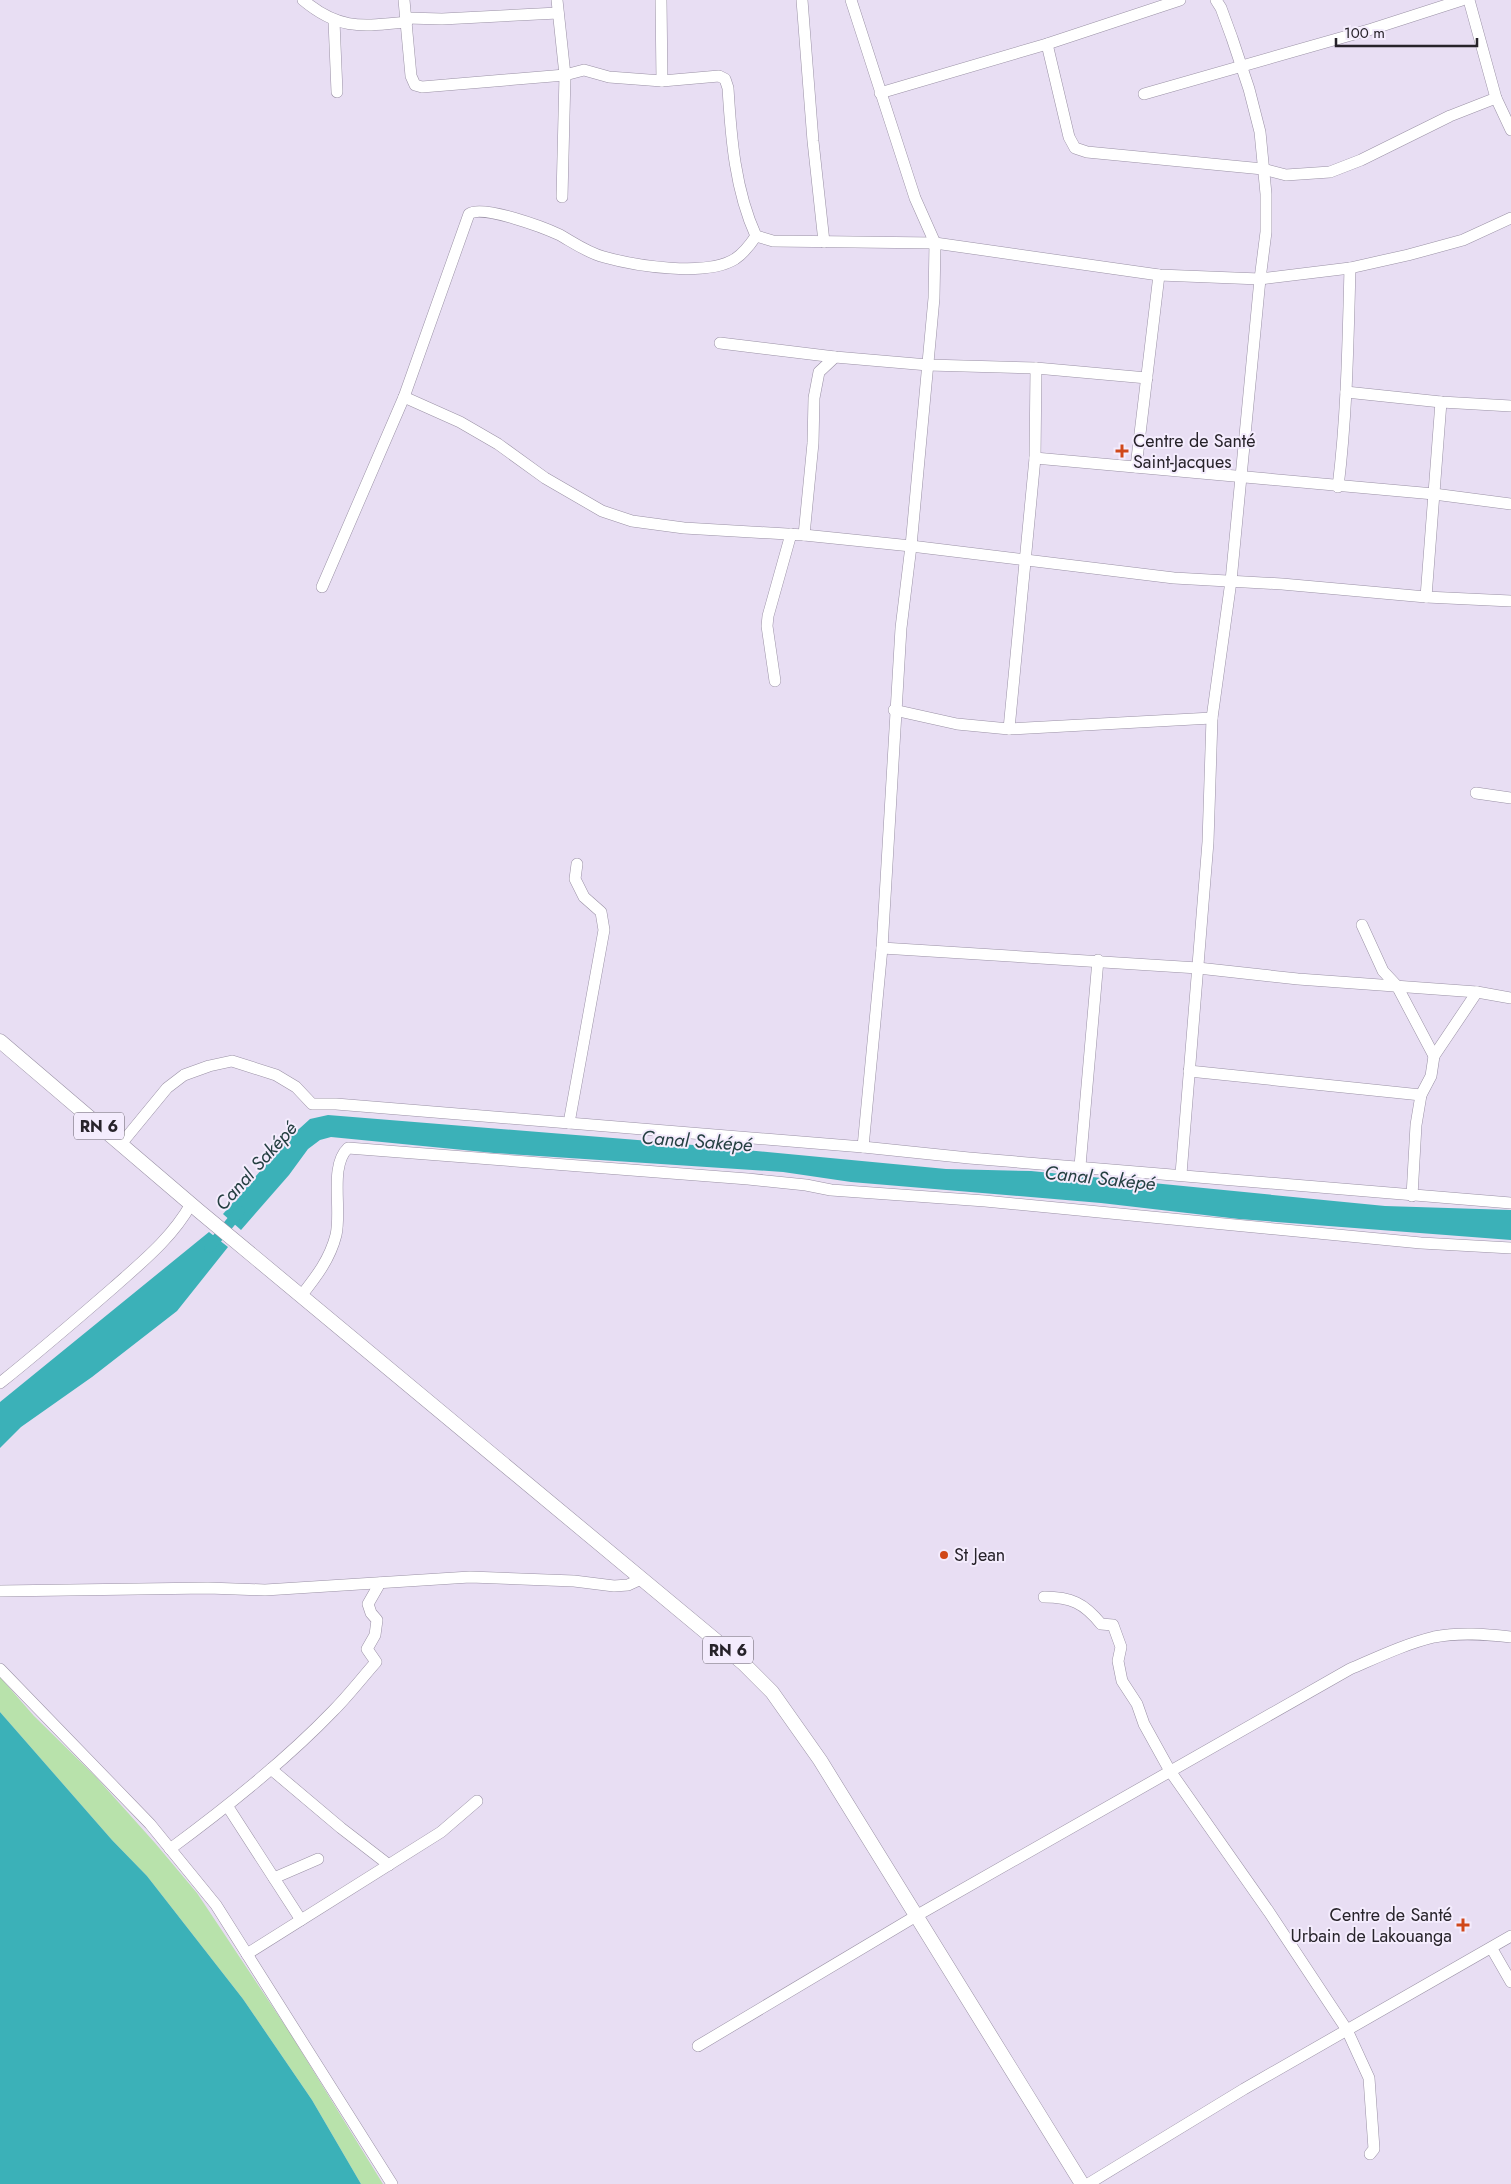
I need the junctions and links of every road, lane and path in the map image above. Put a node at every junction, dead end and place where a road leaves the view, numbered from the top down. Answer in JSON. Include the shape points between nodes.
{"nodes":[{"id":1,"x":303,"y":0,"type":"edge"},
{"id":2,"x":404,"y":0,"type":"edge"},
{"id":3,"x":557,"y":0,"type":"edge"},
{"id":4,"x":661,"y":0,"type":"edge"},
{"id":5,"x":802,"y":0,"type":"edge"},
{"id":6,"x":851,"y":0,"type":"edge"},
{"id":7,"x":1180,"y":0,"type":"edge"},
{"id":8,"x":1216,"y":0,"type":"edge"},
{"id":9,"x":1462,"y":0,"type":"edge"},
{"id":10,"x":1469,"y":0,"type":"edge"},
{"id":11,"x":558,"y":13,"type":"junction"},
{"id":12,"x":407,"y":20,"type":"junction"},
{"id":13,"x":334,"y":21,"type":"junction"},
{"id":14,"x":1047,"y":44,"type":"junction"},
{"id":15,"x":1240,"y":66,"type":"junction"},
{"id":16,"x":565,"y":75,"type":"junction"},
{"id":17,"x":662,"y":81,"type":"junction"},
{"id":18,"x":337,"y":92,"type":"dead end"},
{"id":19,"x":880,"y":93,"type":"junction"},
{"id":20,"x":1144,"y":94,"type":"dead end"},
{"id":21,"x":1496,"y":98,"type":"junction"},
{"id":22,"x":1511,"y":130,"type":"edge"},
{"id":23,"x":1263,"y":169,"type":"junction"},
{"id":24,"x":562,"y":197,"type":"dead end"},
{"id":25,"x":1511,"y":218,"type":"edge"},
{"id":26,"x":756,"y":236,"type":"junction"},
{"id":27,"x":824,"y":242,"type":"junction"},
{"id":28,"x":935,"y":243,"type":"junction"},
{"id":29,"x":1350,"y":268,"type":"junction"},
{"id":30,"x":1159,"y":275,"type":"junction"},
{"id":31,"x":1260,"y":279,"type":"junction"},
{"id":32,"x":720,"y":343,"type":"dead end"},
{"id":33,"x":835,"y":357,"type":"junction"},
{"id":34,"x":928,"y":366,"type":"junction"},
{"id":35,"x":1036,"y":368,"type":"junction"},
{"id":36,"x":1147,"y":378,"type":"junction"},
{"id":37,"x":1346,"y":392,"type":"junction"},
{"id":38,"x":404,"y":397,"type":"junction"},
{"id":39,"x":1441,"y":402,"type":"junction"},
{"id":40,"x":1511,"y":406,"type":"edge"},
{"id":41,"x":1035,"y":458,"type":"junction"},
{"id":42,"x":1136,"y":468,"type":"junction"},
{"id":43,"x":1242,"y":477,"type":"junction"},
{"id":44,"x":1338,"y":487,"type":"junction"},
{"id":45,"x":1434,"y":494,"type":"junction"},
{"id":46,"x":1511,"y":504,"type":"edge"},
{"id":47,"x":791,"y":534,"type":"junction"},
{"id":48,"x":804,"y":535,"type":"junction"},
{"id":49,"x":911,"y":546,"type":"junction"},
{"id":50,"x":1026,"y":560,"type":"junction"},
{"id":51,"x":1231,"y":581,"type":"junction"},
{"id":52,"x":322,"y":587,"type":"dead end"},
{"id":53,"x":1426,"y":597,"type":"junction"},
{"id":54,"x":1511,"y":601,"type":"edge"},
{"id":55,"x":774,"y":681,"type":"dead end"},
{"id":56,"x":894,"y":710,"type":"junction"},
{"id":57,"x":1212,"y":718,"type":"junction"},
{"id":58,"x":1010,"y":729,"type":"junction"},
{"id":59,"x":1476,"y":793,"type":"dead end"},
{"id":60,"x":1511,"y":798,"type":"edge"},
{"id":61,"x":577,"y":864,"type":"dead end"},
{"id":62,"x":1362,"y":925,"type":"dead end"},
{"id":63,"x":882,"y":948,"type":"junction"},
{"id":64,"x":1098,"y":960,"type":"junction"},
{"id":65,"x":1198,"y":968,"type":"junction"},
{"id":66,"x":1397,"y":986,"type":"junction"},
{"id":67,"x":1477,"y":992,"type":"junction"},
{"id":68,"x":1511,"y":998,"type":"edge"},
{"id":69,"x":0,"y":1040,"type":"edge"},
{"id":70,"x":1434,"y":1056,"type":"junction"},
{"id":71,"x":1188,"y":1071,"type":"junction"},
{"id":72,"x":1421,"y":1095,"type":"junction"},
{"id":73,"x":569,"y":1123,"type":"junction"},
{"id":74,"x":121,"y":1144,"type":"junction"},
{"id":75,"x":863,"y":1147,"type":"junction"},
{"id":76,"x":1080,"y":1166,"type":"junction"},
{"id":77,"x":1181,"y":1174,"type":"junction"},
{"id":78,"x":1412,"y":1196,"type":"junction"},
{"id":79,"x":1511,"y":1203,"type":"edge"},
{"id":80,"x":195,"y":1207,"type":"junction"},
{"id":81,"x":1511,"y":1248,"type":"edge"},
{"id":82,"x":301,"y":1296,"type":"junction"},
{"id":83,"x":0,"y":1383,"type":"edge"},
{"id":84,"x":641,"y":1579,"type":"junction"},
{"id":85,"x":380,"y":1583,"type":"junction"},
{"id":86,"x":0,"y":1591,"type":"edge"},
{"id":87,"x":1044,"y":1597,"type":"dead end"},
{"id":88,"x":1511,"y":1637,"type":"edge"},
{"id":89,"x":0,"y":1669,"type":"edge"},
{"id":90,"x":271,"y":1769,"type":"junction"},
{"id":91,"x":1170,"y":1771,"type":"junction"},
{"id":92,"x":477,"y":1801,"type":"dead end"},
{"id":93,"x":228,"y":1807,"type":"junction"},
{"id":94,"x":170,"y":1849,"type":"junction"},
{"id":95,"x":318,"y":1859,"type":"dead end"},
{"id":96,"x":389,"y":1865,"type":"junction"},
{"id":97,"x":274,"y":1878,"type":"junction"},
{"id":98,"x":916,"y":1916,"type":"junction"},
{"id":99,"x":301,"y":1920,"type":"junction"},
{"id":100,"x":1511,"y":1936,"type":"edge"},
{"id":101,"x":1492,"y":1949,"type":"junction"},
{"id":102,"x":247,"y":1954,"type":"junction"},
{"id":103,"x":1511,"y":1982,"type":"edge"},
{"id":104,"x":1347,"y":2030,"type":"junction"},
{"id":105,"x":698,"y":2046,"type":"dead end"},
{"id":106,"x":1370,"y":2154,"type":"dead end"},
{"id":107,"x":392,"y":2184,"type":"edge"},
{"id":108,"x":1082,"y":2184,"type":"edge"},
{"id":109,"x":1088,"y":2184,"type":"edge"}],
"edges":[{"from":1,"to":13,"type":"street"},
{"from":2,"to":12,"type":"street"},
{"from":3,"to":11,"type":"street"},
{"from":4,"to":17,"type":"street"},
{"from":5,"to":27,"type":"street"},
{"from":6,"to":19,"type":"street"},
{"from":7,"to":14,"type":"street"},
{"from":8,"to":15,"type":"street"},
{"from":9,"to":15,"type":"street"},
{"from":10,"to":21,"type":"street"},
{"from":11,"to":12,"type":"street"},
{"from":11,"to":16,"type":"street"},
{"from":12,"to":13,"type":"street","via":[[358,26]]},
{"from":12,"to":16,"type":"street","via":[[411,76],[415,85]]},
{"from":13,"to":18,"type":"street"},
{"from":14,"to":19,"type":"street"},
{"from":14,"to":23,"type":"street","via":[[1068,137],[1075,148],[1087,152]]},
{"from":15,"to":20,"type":"street"},
{"from":15,"to":23,"type":"street","via":[[1260,132]]},
{"from":16,"to":17,"type":"street","via":[[584,70],[609,77]]},
{"from":16,"to":24,"type":"street"},
{"from":17,"to":26,"type":"street","via":[[719,76],[725,79],[736,171],[746,215]]},
{"from":19,"to":28,"type":"street","via":[[915,198]]},
{"from":21,"to":22,"type":"street"},
{"from":21,"to":23,"type":"street","via":[[1330,172],[1286,175]]},
{"from":23,"to":31,"type":"street","via":[[1266,232]]},
{"from":25,"to":29,"type":"street","via":[[1463,240]]},
{"from":26,"to":27,"type":"street","via":[[774,241]]},
{"from":26,"to":38,"type":"street","via":[[734,260],[692,269],[668,268],[603,257],[558,234],[508,217],[474,211],[469,214]]},
{"from":27,"to":28,"type":"street"},
{"from":28,"to":30,"type":"street"},
{"from":28,"to":34,"type":"street"},
{"from":29,"to":31,"type":"street"},
{"from":29,"to":37,"type":"street"},
{"from":30,"to":31,"type":"street"},
{"from":30,"to":36,"type":"street"},
{"from":31,"to":43,"type":"street"},
{"from":32,"to":33,"type":"street"},
{"from":33,"to":34,"type":"street"},
{"from":33,"to":48,"type":"street","via":[[819,372],[814,398]]},
{"from":34,"to":35,"type":"street"},
{"from":34,"to":49,"type":"street"},
{"from":35,"to":36,"type":"street"},
{"from":35,"to":41,"type":"street"},
{"from":36,"to":42,"type":"street"},
{"from":37,"to":39,"type":"street"},
{"from":37,"to":44,"type":"street"},
{"from":38,"to":47,"type":"street","via":[[460,422],[602,511],[632,521],[684,528]]},
{"from":38,"to":52,"type":"street"},
{"from":39,"to":40,"type":"street"},
{"from":39,"to":45,"type":"street"},
{"from":41,"to":42,"type":"street"},
{"from":41,"to":50,"type":"street"},
{"from":42,"to":43,"type":"street"},
{"from":43,"to":44,"type":"street"},
{"from":43,"to":51,"type":"street"},
{"from":44,"to":45,"type":"street"},
{"from":45,"to":46,"type":"street"},
{"from":45,"to":53,"type":"street"},
{"from":47,"to":48,"type":"street"},
{"from":47,"to":55,"type":"street","via":[[768,616]]},
{"from":48,"to":49,"type":"street"},
{"from":49,"to":50,"type":"street"},
{"from":49,"to":56,"type":"street"},
{"from":50,"to":51,"type":"street","via":[[1174,578]]},
{"from":50,"to":58,"type":"street"},
{"from":51,"to":53,"type":"street"},
{"from":51,"to":57,"type":"street"},
{"from":53,"to":54,"type":"street"},
{"from":56,"to":58,"type":"street","via":[[957,724]]},
{"from":56,"to":63,"type":"street"},
{"from":57,"to":58,"type":"street"},
{"from":57,"to":65,"type":"street","via":[[1208,842]]},
{"from":59,"to":60,"type":"street"},
{"from":61,"to":73,"type":"street","via":[[575,879],[584,897],[601,912],[604,930]]},
{"from":62,"to":66,"type":"street","via":[[1383,971]]},
{"from":63,"to":64,"type":"street"},
{"from":63,"to":75,"type":"street"},
{"from":64,"to":65,"type":"street"},
{"from":64,"to":76,"type":"street"},
{"from":65,"to":66,"type":"street"},
{"from":65,"to":71,"type":"street"},
{"from":66,"to":67,"type":"street"},
{"from":66,"to":70,"type":"street"},
{"from":67,"to":68,"type":"street"},
{"from":67,"to":70,"type":"street"},
{"from":69,"to":74,"type":"main road","number":"RN 6"},
{"from":70,"to":72,"type":"street","via":[[1431,1076]]},
{"from":71,"to":72,"type":"street"},
{"from":71,"to":77,"type":"street"},
{"from":72,"to":78,"type":"street"},
{"from":73,"to":74,"type":"street","via":[[312,1104],[296,1087],[276,1075],[232,1061],[208,1066],[167,1088]]},
{"from":73,"to":75,"type":"street"},
{"from":74,"to":80,"type":"main road","number":"RN 6"},
{"from":75,"to":76,"type":"street"},
{"from":76,"to":77,"type":"street"},
{"from":77,"to":78,"type":"street"},
{"from":78,"to":79,"type":"street"},
{"from":80,"to":82,"type":"main road","number":"RN 6"},
{"from":80,"to":83,"type":"street","via":[[152,1253]]},
{"from":81,"to":82,"type":"street","via":[[1003,1202],[831,1190],[729,1178],[348,1148],[341,1154],[337,1174],[339,1211],[329,1257]]},
{"from":82,"to":84,"type":"main road","number":"RN 6"},
{"from":84,"to":85,"type":"street","via":[[628,1585],[614,1586],[470,1577]]},
{"from":84,"to":98,"type":"main road","number":"RN 6","via":[[743,1663],[772,1692],[820,1760]]},
{"from":85,"to":86,"type":"street","via":[[265,1590]]},
{"from":85,"to":90,"type":"street","via":[[368,1604],[377,1620],[375,1635],[367,1649],[376,1662],[333,1712]]},
{"from":87,"to":91,"type":"street","via":[[1061,1597],[1088,1608],[1101,1624],[1113,1625],[1121,1647],[1118,1661],[1122,1681],[1138,1704],[1144,1724]]},
{"from":88,"to":91,"type":"street","via":[[1473,1633],[1434,1637],[1397,1649],[1350,1668]]},
{"from":89,"to":94,"type":"street","via":[[109,1780]]},
{"from":90,"to":93,"type":"street"},
{"from":90,"to":96,"type":"street"},
{"from":91,"to":98,"type":"street"},
{"from":91,"to":104,"type":"street"},
{"from":92,"to":96,"type":"street","via":[[441,1832]]},
{"from":93,"to":94,"type":"street"},
{"from":93,"to":97,"type":"street"},
{"from":94,"to":102,"type":"street","via":[[216,1905]]},
{"from":95,"to":97,"type":"street"},
{"from":96,"to":99,"type":"street"},
{"from":97,"to":99,"type":"street"},
{"from":98,"to":105,"type":"street"},
{"from":98,"to":108,"type":"main road","number":"RN 6"},
{"from":99,"to":102,"type":"street"},
{"from":100,"to":101,"type":"street"},
{"from":101,"to":103,"type":"street"},
{"from":101,"to":104,"type":"street"},
{"from":102,"to":107,"type":"street"},
{"from":104,"to":106,"type":"street","via":[[1368,2078],[1374,2149]]},
{"from":104,"to":109,"type":"street"}]}
